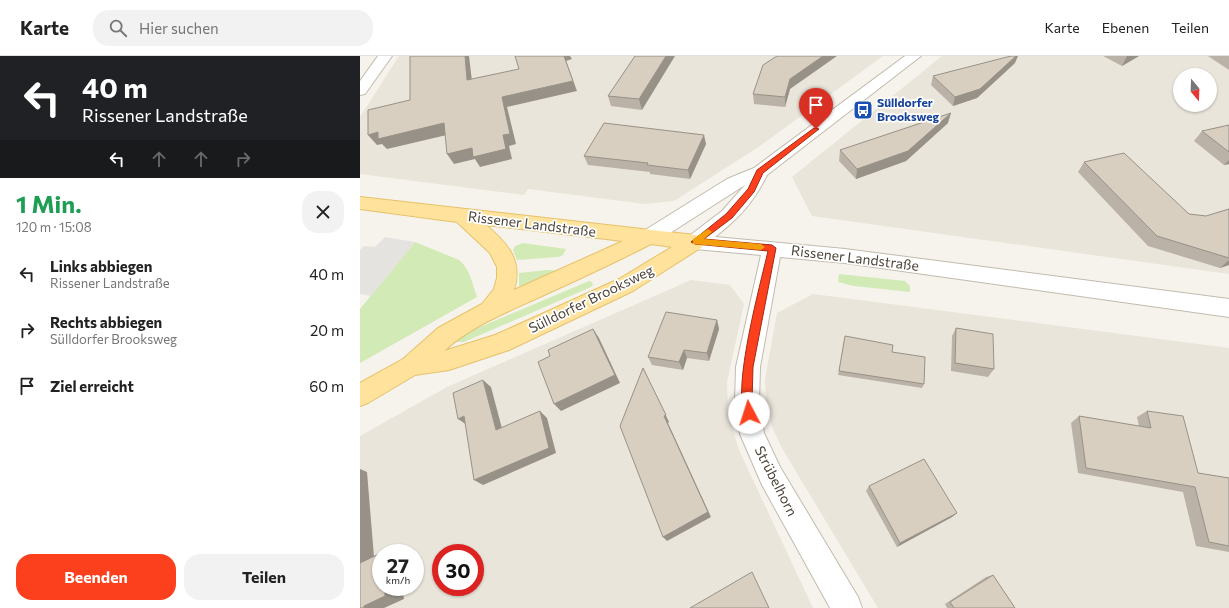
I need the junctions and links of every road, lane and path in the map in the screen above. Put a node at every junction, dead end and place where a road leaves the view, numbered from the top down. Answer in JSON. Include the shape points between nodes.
{"nodes":[{"id":1,"x":385,"y":56,"type":"edge"},
{"id":2,"x":914,"y":56,"type":"edge"},
{"id":3,"x":360,"y":91,"type":"edge"},
{"id":4,"x":760,"y":172,"type":"junction"},
{"id":5,"x":360,"y":203,"type":"edge"},
{"id":6,"x":462,"y":216,"type":"junction"},
{"id":7,"x":649,"y":237,"type":"junction"},
{"id":8,"x":695,"y":242,"type":"junction"},
{"id":9,"x":772,"y":248,"type":"junction"},
{"id":10,"x":1229,"y":308,"type":"edge"},
{"id":11,"x":490,"y":310,"type":"junction"},
{"id":12,"x":411,"y":366,"type":"junction"},
{"id":13,"x":360,"y":395,"type":"edge"},
{"id":14,"x":847,"y":608,"type":"edge"}],
"edges":[{"from":1,"to":3,"type":"street"},
{"from":2,"to":4,"type":"street","name":"Sülldorfer Brooksweg"},
{"from":4,"to":7,"type":"street","name":"Sülldorfer Brooksweg","via":[[728,186]]},
{"from":4,"to":8,"type":"street","name":"Sülldorfer Brooksweg","via":[[751,190],[729,216]]},
{"from":5,"to":6,"type":"main road","name":"Rissener Landstraße"},
{"from":6,"to":7,"type":"main road","name":"Rissener Landstraße"},
{"from":6,"to":11,"type":"main road","via":[[490,239],[501,252],[507,266],[504,290]]},
{"from":7,"to":8,"type":"main road","name":"Rissener Landstraße"},
{"from":7,"to":11,"type":"main road","name":"Sülldorfer Brooksweg"},
{"from":8,"to":9,"type":"street","name":"Rissener Landstraße"},
{"from":8,"to":12,"type":"main road","name":"Sülldorfer Brooksweg","via":[[626,285],[501,342],[449,360]]},
{"from":9,"to":10,"type":"street","name":"Rissener Landstraße"},
{"from":9,"to":14,"type":"street","name":"Strübelhorn","via":[[748,367],[747,402],[752,434],[771,476]]},
{"from":11,"to":12,"type":"main road","name":"Sülldorfer Brooksweg","via":[[446,335]]},
{"from":12,"to":13,"type":"main road","name":"Sülldorfer Brooksweg"}]}
